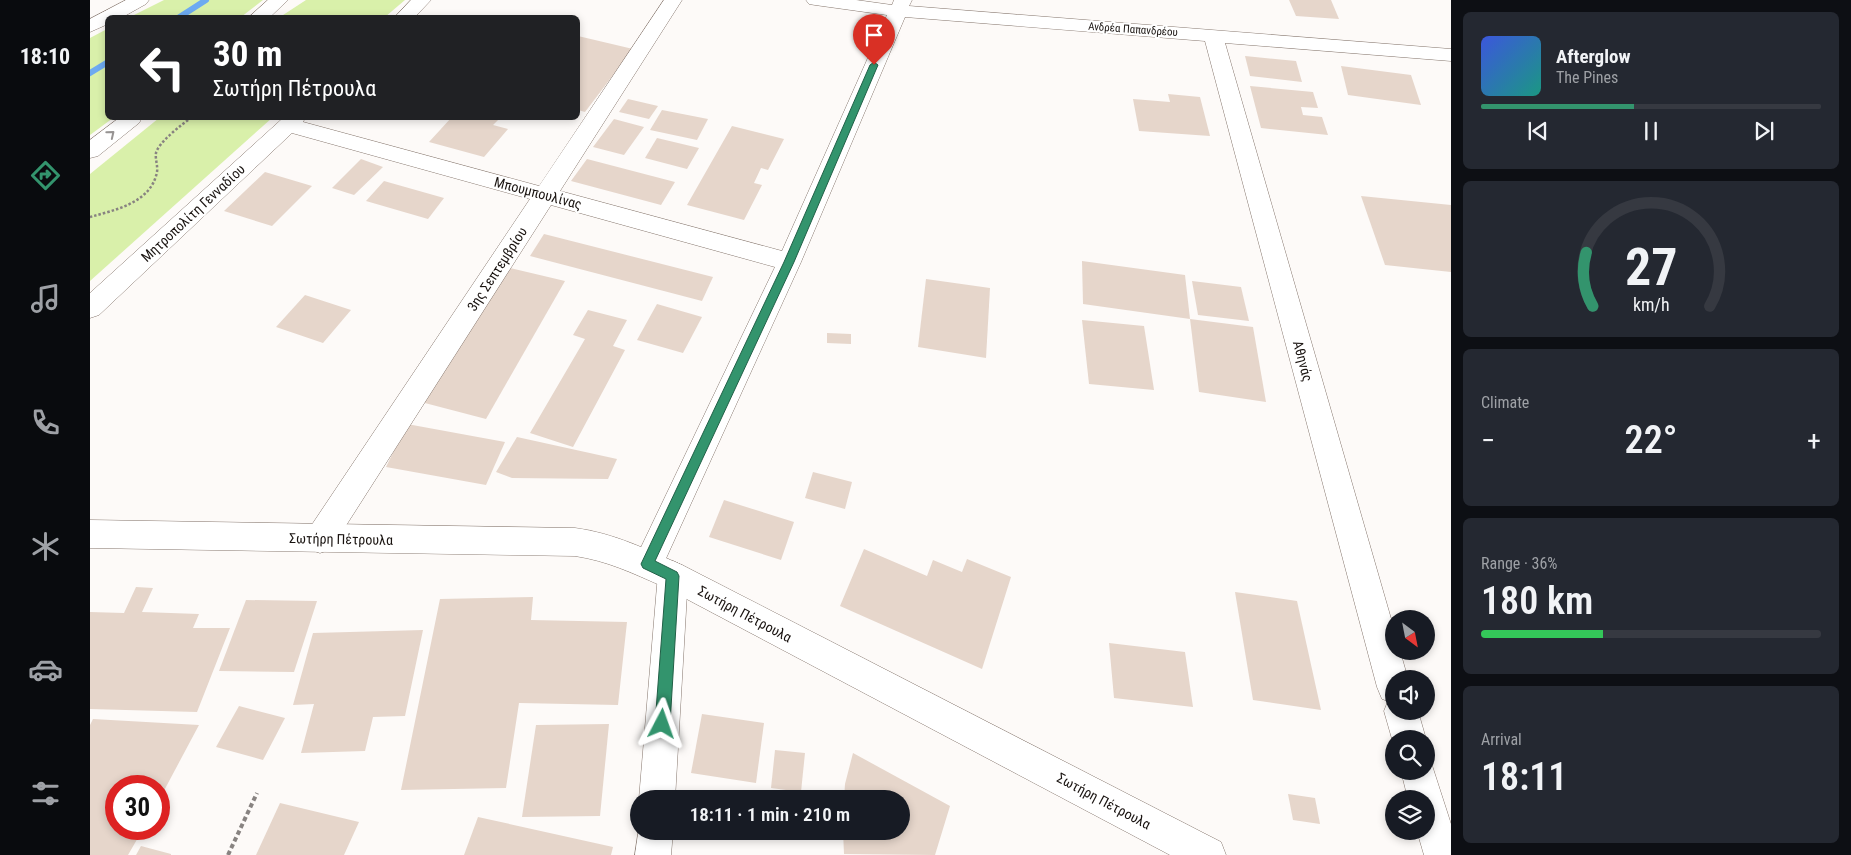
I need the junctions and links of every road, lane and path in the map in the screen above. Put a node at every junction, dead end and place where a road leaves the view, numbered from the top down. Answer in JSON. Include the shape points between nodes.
{"nodes":[{"id":1,"x":140,"y":0,"type":"edge"},
{"id":2,"x":279,"y":0,"type":"edge"},
{"id":3,"x":422,"y":0,"type":"edge"},
{"id":4,"x":673,"y":0,"type":"edge"},
{"id":5,"x":815,"y":0,"type":"edge"},
{"id":6,"x":900,"y":6,"type":"edge"},
{"id":7,"x":111,"y":15,"type":"edge"},
{"id":8,"x":261,"y":15,"type":"edge"},
{"id":9,"x":407,"y":15,"type":"edge"},
{"id":10,"x":105,"y":18,"type":"edge"},
{"id":11,"x":90,"y":26,"type":"edge"},
{"id":12,"x":1213,"y":35,"type":"junction"},
{"id":13,"x":1451,"y":55,"type":"edge"},
{"id":14,"x":129,"y":120,"type":"edge"},
{"id":15,"x":188,"y":120,"type":"edge"},
{"id":16,"x":291,"y":121,"type":"edge"},
{"id":17,"x":90,"y":151,"type":"edge"},
{"id":18,"x":545,"y":195,"type":"junction"},
{"id":19,"x":90,"y":217,"type":"edge"},
{"id":20,"x":789,"y":262,"type":"junction"},
{"id":21,"x":90,"y":308,"type":"edge"},
{"id":22,"x":90,"y":534,"type":"edge"},
{"id":23,"x":320,"y":539,"type":"junction"},
{"id":24,"x":660,"y":570,"type":"junction"},
{"id":25,"x":1389,"y":670,"type":"edge"},
{"id":26,"x":657,"y":790,"type":"edge"},
{"id":27,"x":257,"y":793,"type":"dead end"},
{"id":28,"x":1435,"y":830,"type":"edge"},
{"id":29,"x":654,"y":840,"type":"edge"},
{"id":30,"x":228,"y":855,"type":"edge"},
{"id":31,"x":653,"y":855,"type":"edge"},
{"id":32,"x":1208,"y":855,"type":"edge"},
{"id":33,"x":1442,"y":855,"type":"edge"}],
"edges":[{"from":1,"to":7,"type":"street"},
{"from":2,"to":8,"type":"street"},
{"from":3,"to":9,"type":"street"},
{"from":4,"to":18,"type":"street","name":"3ης Σεπτεμβρίου"},
{"from":5,"to":6,"type":"street","name":"Ανδρέα Παπανδρέου"},
{"from":6,"to":12,"type":"street","name":"Ανδρέα Παπανδρέου"},
{"from":6,"to":20,"type":"street"},
{"from":10,"to":11,"type":"street"},
{"from":12,"to":13,"type":"street","name":"Ανδρέα Παπανδρέου"},
{"from":12,"to":25,"type":"street","name":"Αθηνάς"},
{"from":17,"to":14,"type":"street","one_way":true},
{"from":15,"to":19,"type":"path","via":[[176,128],[156,152],[157,173],[148,190],[131,206]]},
{"from":16,"to":18,"type":"street","name":"Μπουμπουλίνας"},
{"from":16,"to":21,"type":"street","name":"Μητροπολίτη Γενναδίου"},
{"from":18,"to":20,"type":"street","name":"Μπουμπουλίνας"},
{"from":18,"to":23,"type":"street","name":"3ης Σεπτεμβρίου"},
{"from":20,"to":24,"type":"street"},
{"from":22,"to":23,"type":"street","name":"Σωτήρη Πέτρουλα"},
{"from":23,"to":24,"type":"street","name":"Σωτήρη Πέτρουλα","via":[[575,542],[620,552]]},
{"from":24,"to":26,"type":"street"},
{"from":24,"to":32,"type":"street","name":"Σωτήρη Πέτρουλα"},
{"from":27,"to":30,"type":"path"},
{"from":28,"to":33,"type":"street"},
{"from":29,"to":31,"type":"street"}]}
